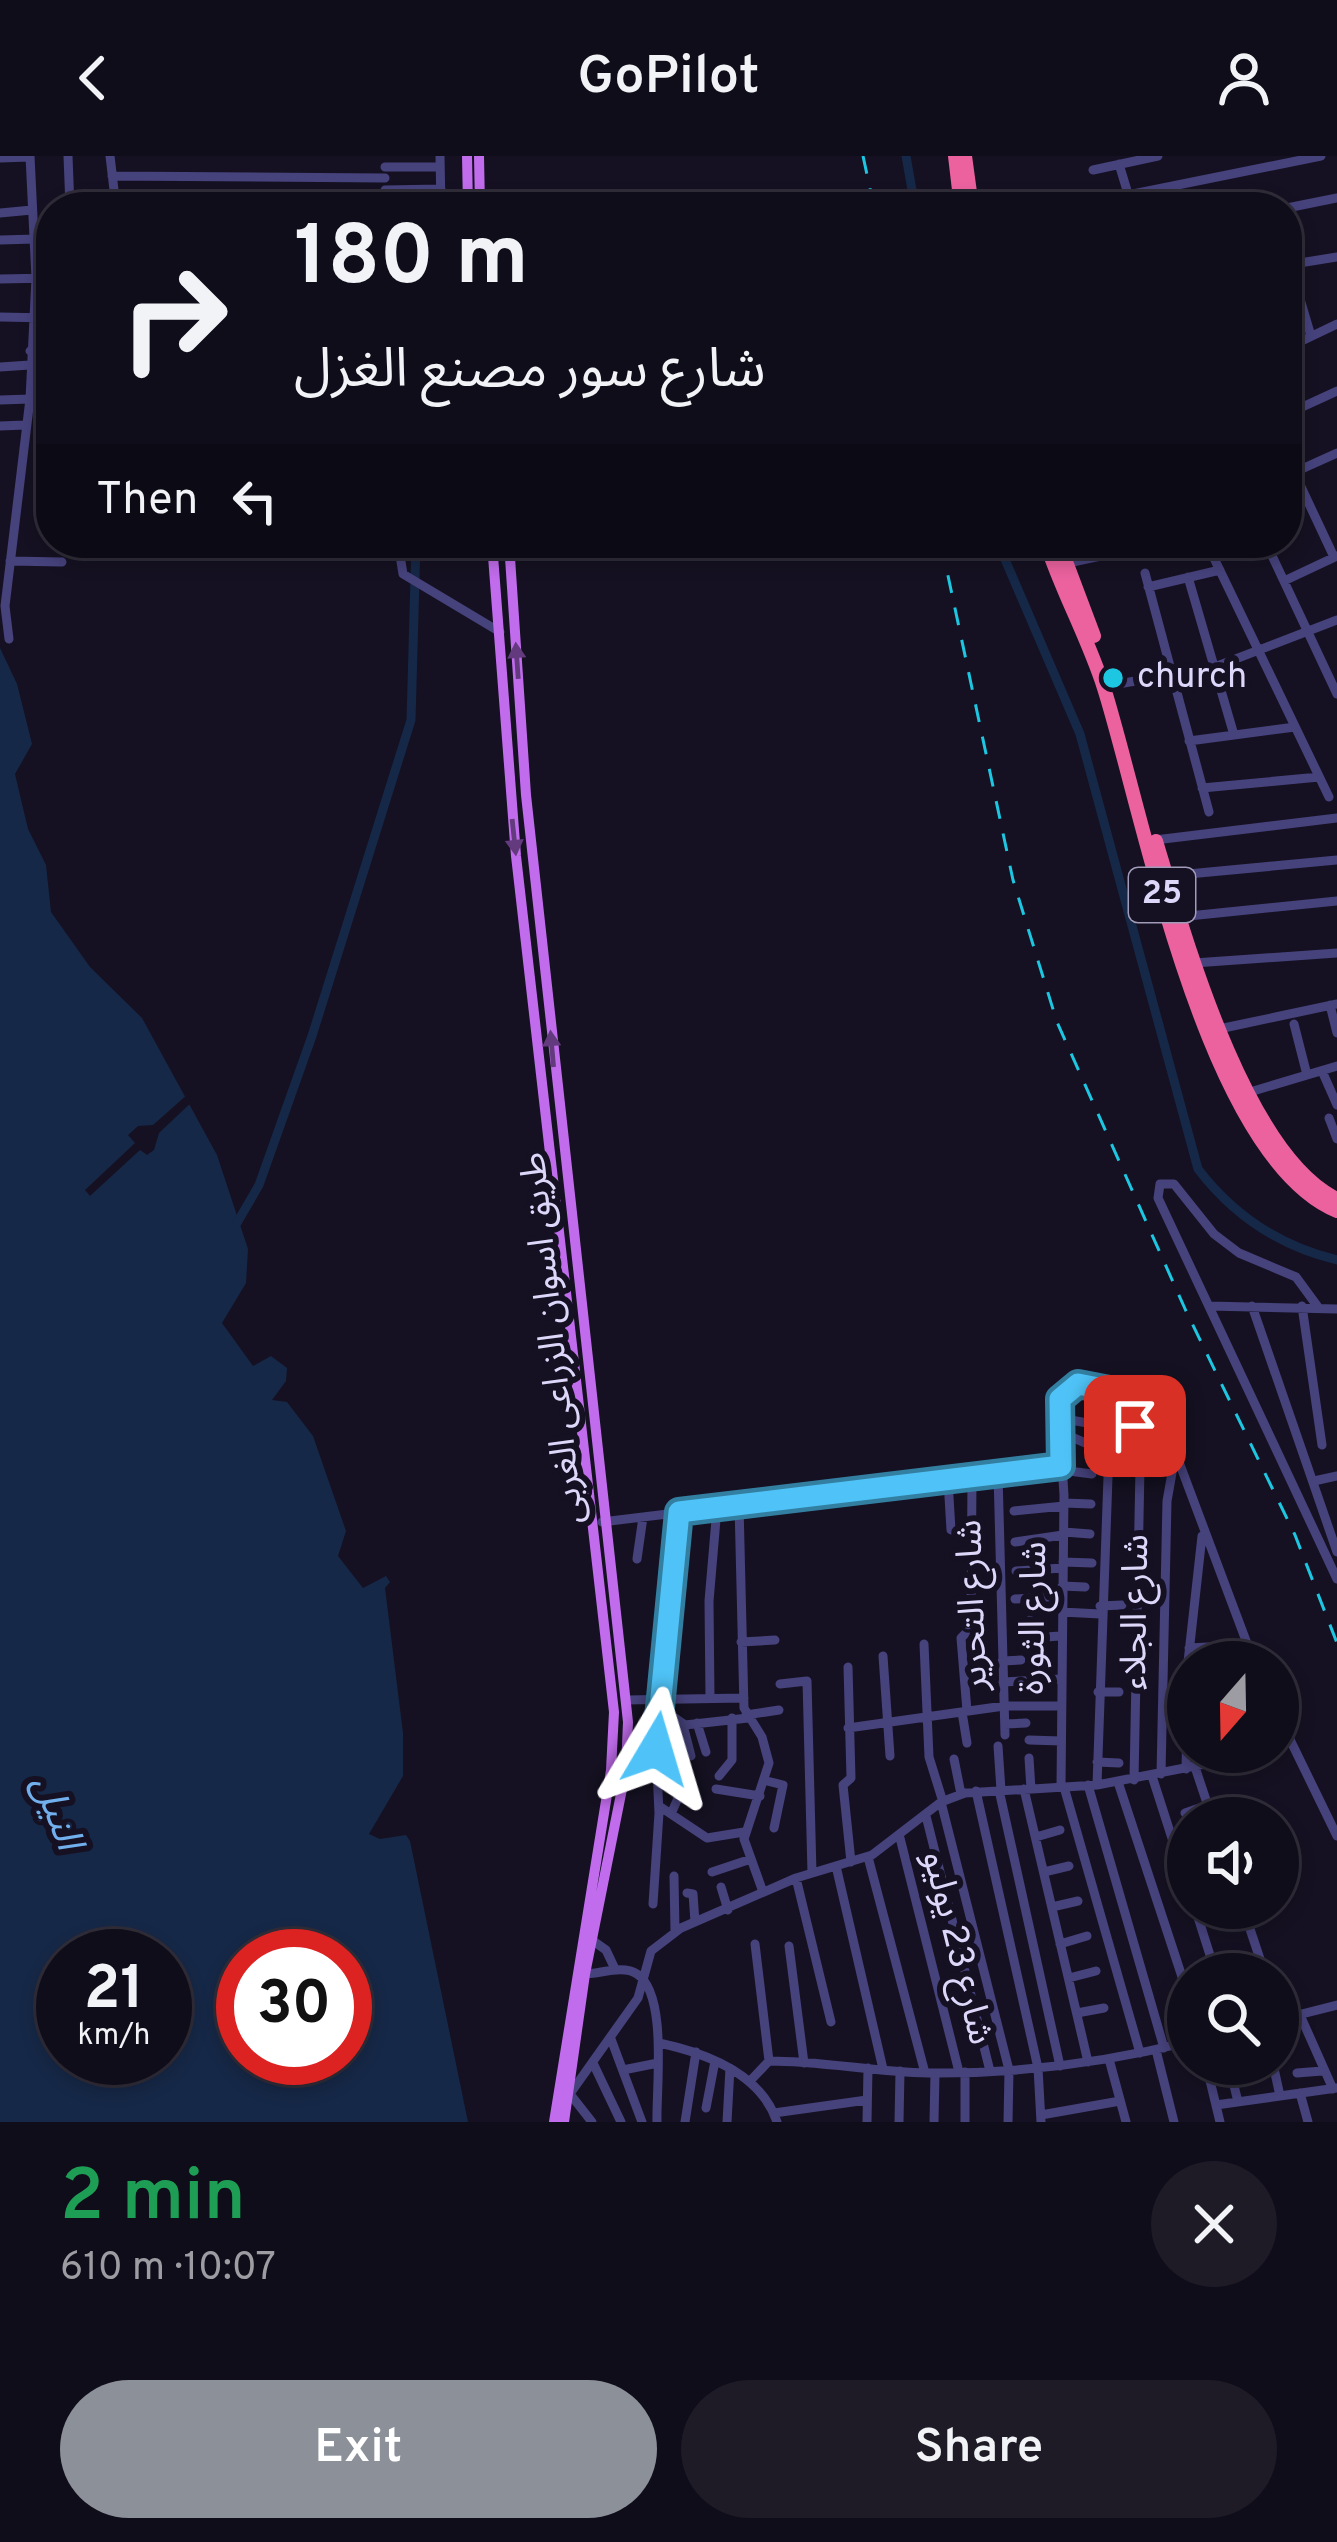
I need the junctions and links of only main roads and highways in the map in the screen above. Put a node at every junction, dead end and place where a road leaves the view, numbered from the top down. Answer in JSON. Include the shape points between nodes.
{"nodes":[{"id":1,"x":467,"y":156,"type":"edge"},
{"id":2,"x":479,"y":156,"type":"edge"},
{"id":3,"x":966,"y":157,"type":"edge"},
{"id":4,"x":468,"y":192,"type":"edge"},
{"id":5,"x":480,"y":192,"type":"edge"},
{"id":6,"x":963,"y":192,"type":"edge"},
{"id":7,"x":970,"y":192,"type":"edge"},
{"id":8,"x":493,"y":558,"type":"edge"},
{"id":9,"x":511,"y":558,"type":"edge"},
{"id":10,"x":1060,"y":558,"type":"edge"},
{"id":11,"x":1065,"y":569,"type":"junction"},
{"id":12,"x":526,"y":796,"type":"junction"},
{"id":13,"x":510,"y":797,"type":"junction"},
{"id":14,"x":1337,"y":1198,"type":"edge"},
{"id":15,"x":1337,"y":1211,"type":"edge"},
{"id":16,"x":581,"y":1317,"type":"junction"},
{"id":17,"x":567,"y":1319,"type":"junction"},
{"id":18,"x":598,"y":1522,"type":"junction"},
{"id":19,"x":614,"y":1745,"type":"junction"},
{"id":20,"x":628,"y":1745,"type":"junction"},
{"id":21,"x":587,"y":1937,"type":"junction"},
{"id":22,"x":580,"y":1974,"type":"junction"},
{"id":23,"x":554,"y":2122,"type":"edge"},
{"id":24,"x":564,"y":2122,"type":"edge"}],
"edges":[{"from":1,"to":4,"type":"main road"},
{"from":2,"to":5,"type":"main road"},
{"from":3,"to":6,"type":"highway"},
{"from":3,"to":7,"type":"highway"},
{"from":8,"to":13,"type":"main road","name":"طريق اسوان الزراعى الغربى"},
{"from":12,"to":9,"type":"main road","name":"طريق اسوان الزراعى الغربى","one_way":true},
{"from":10,"to":11,"type":"highway","number":"25"},
{"from":11,"to":14,"type":"highway","number":"25","via":[[1112,685],[1219,1029],[1300,1171]]},
{"from":11,"to":15,"type":"highway","number":"25","via":[[1212,1041],[1281,1168]]},
{"from":12,"to":13,"type":"main road"},
{"from":16,"to":12,"type":"main road","name":"طريق اسوان الزراعى الغربى","one_way":true},
{"from":13,"to":17,"type":"main road","name":"طريق اسوان الزراعى الغربى","one_way":true},
{"from":16,"to":17,"type":"main road"},
{"from":16,"to":18,"type":"main road","name":"طريق اسوان الزراعى الغربى"},
{"from":17,"to":18,"type":"main road","name":"طريق اسوان الزراعى الغربى"},
{"from":18,"to":19,"type":"main road","name":"طريق اسوان الزراعى الغربى"},
{"from":18,"to":20,"type":"main road","name":"طريق اسوان الزراعى الغربى"},
{"from":19,"to":20,"type":"main road"},
{"from":19,"to":21,"type":"main road","name":"طريق اسوان الزراعى الغربى"},
{"from":20,"to":21,"type":"main road","name":"طريق اسوان الزراعى الغربى"},
{"from":21,"to":22,"type":"main road","name":"طريق اسوان الزراعى الغربى"},
{"from":22,"to":23,"type":"main road","name":"طريق اسوان الزراعى الغربى"},
{"from":22,"to":24,"type":"main road","name":"طريق اسوان الزراعى الغربى"}]}
